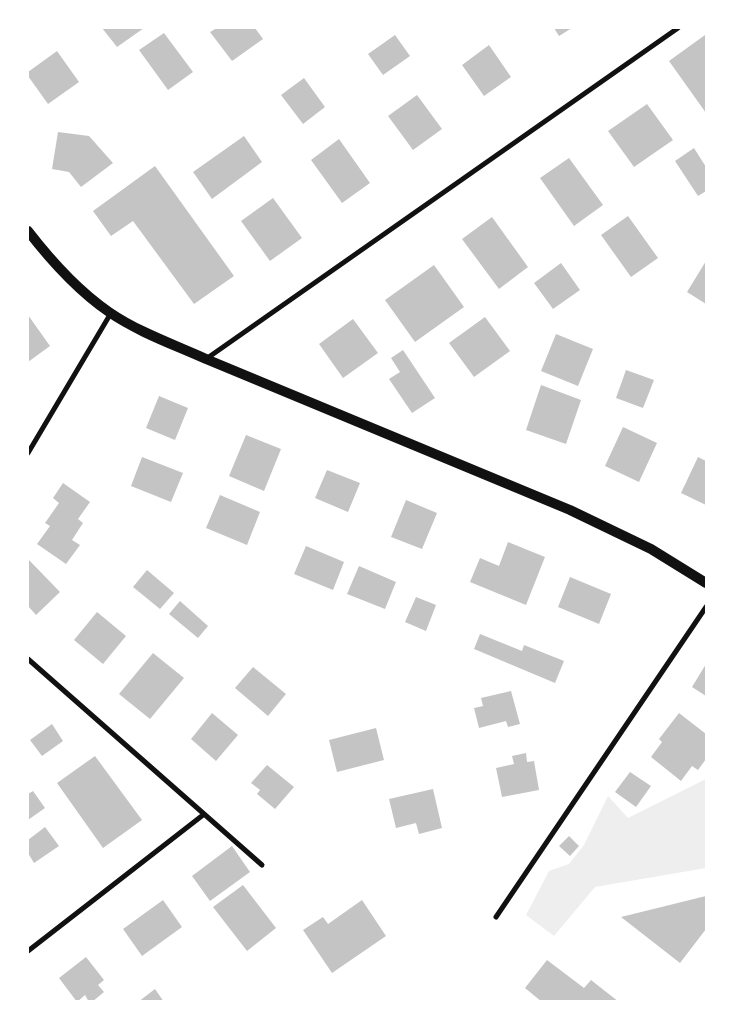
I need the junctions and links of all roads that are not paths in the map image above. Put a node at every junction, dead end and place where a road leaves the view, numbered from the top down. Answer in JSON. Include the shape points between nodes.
{"nodes":[{"id":1,"x":678,"y":28,"type":"edge"},
{"id":2,"x":28,"y":231,"type":"edge"},
{"id":3,"x":111,"y":313,"type":"junction"},
{"id":4,"x":206,"y":359,"type":"junction"},
{"id":5,"x":28,"y":453,"type":"edge"},
{"id":6,"x":706,"y":583,"type":"edge"},
{"id":7,"x":706,"y":607,"type":"edge"},
{"id":8,"x":28,"y":659,"type":"edge"},
{"id":9,"x":203,"y":815,"type":"junction"},
{"id":10,"x":262,"y":865,"type":"dead end"},
{"id":11,"x":496,"y":917,"type":"dead end"},
{"id":12,"x":28,"y":951,"type":"edge"}],
"edges":[{"from":1,"to":4,"type":"street"},
{"from":2,"to":3,"type":"main road","via":[[52,262]]},
{"from":3,"to":4,"type":"main road"},
{"from":3,"to":5,"type":"street"},
{"from":4,"to":6,"type":"main road","via":[[570,510],[652,549]]},
{"from":7,"to":11,"type":"street"},
{"from":8,"to":9,"type":"street"},
{"from":9,"to":10,"type":"street"},
{"from":9,"to":12,"type":"street"}]}
